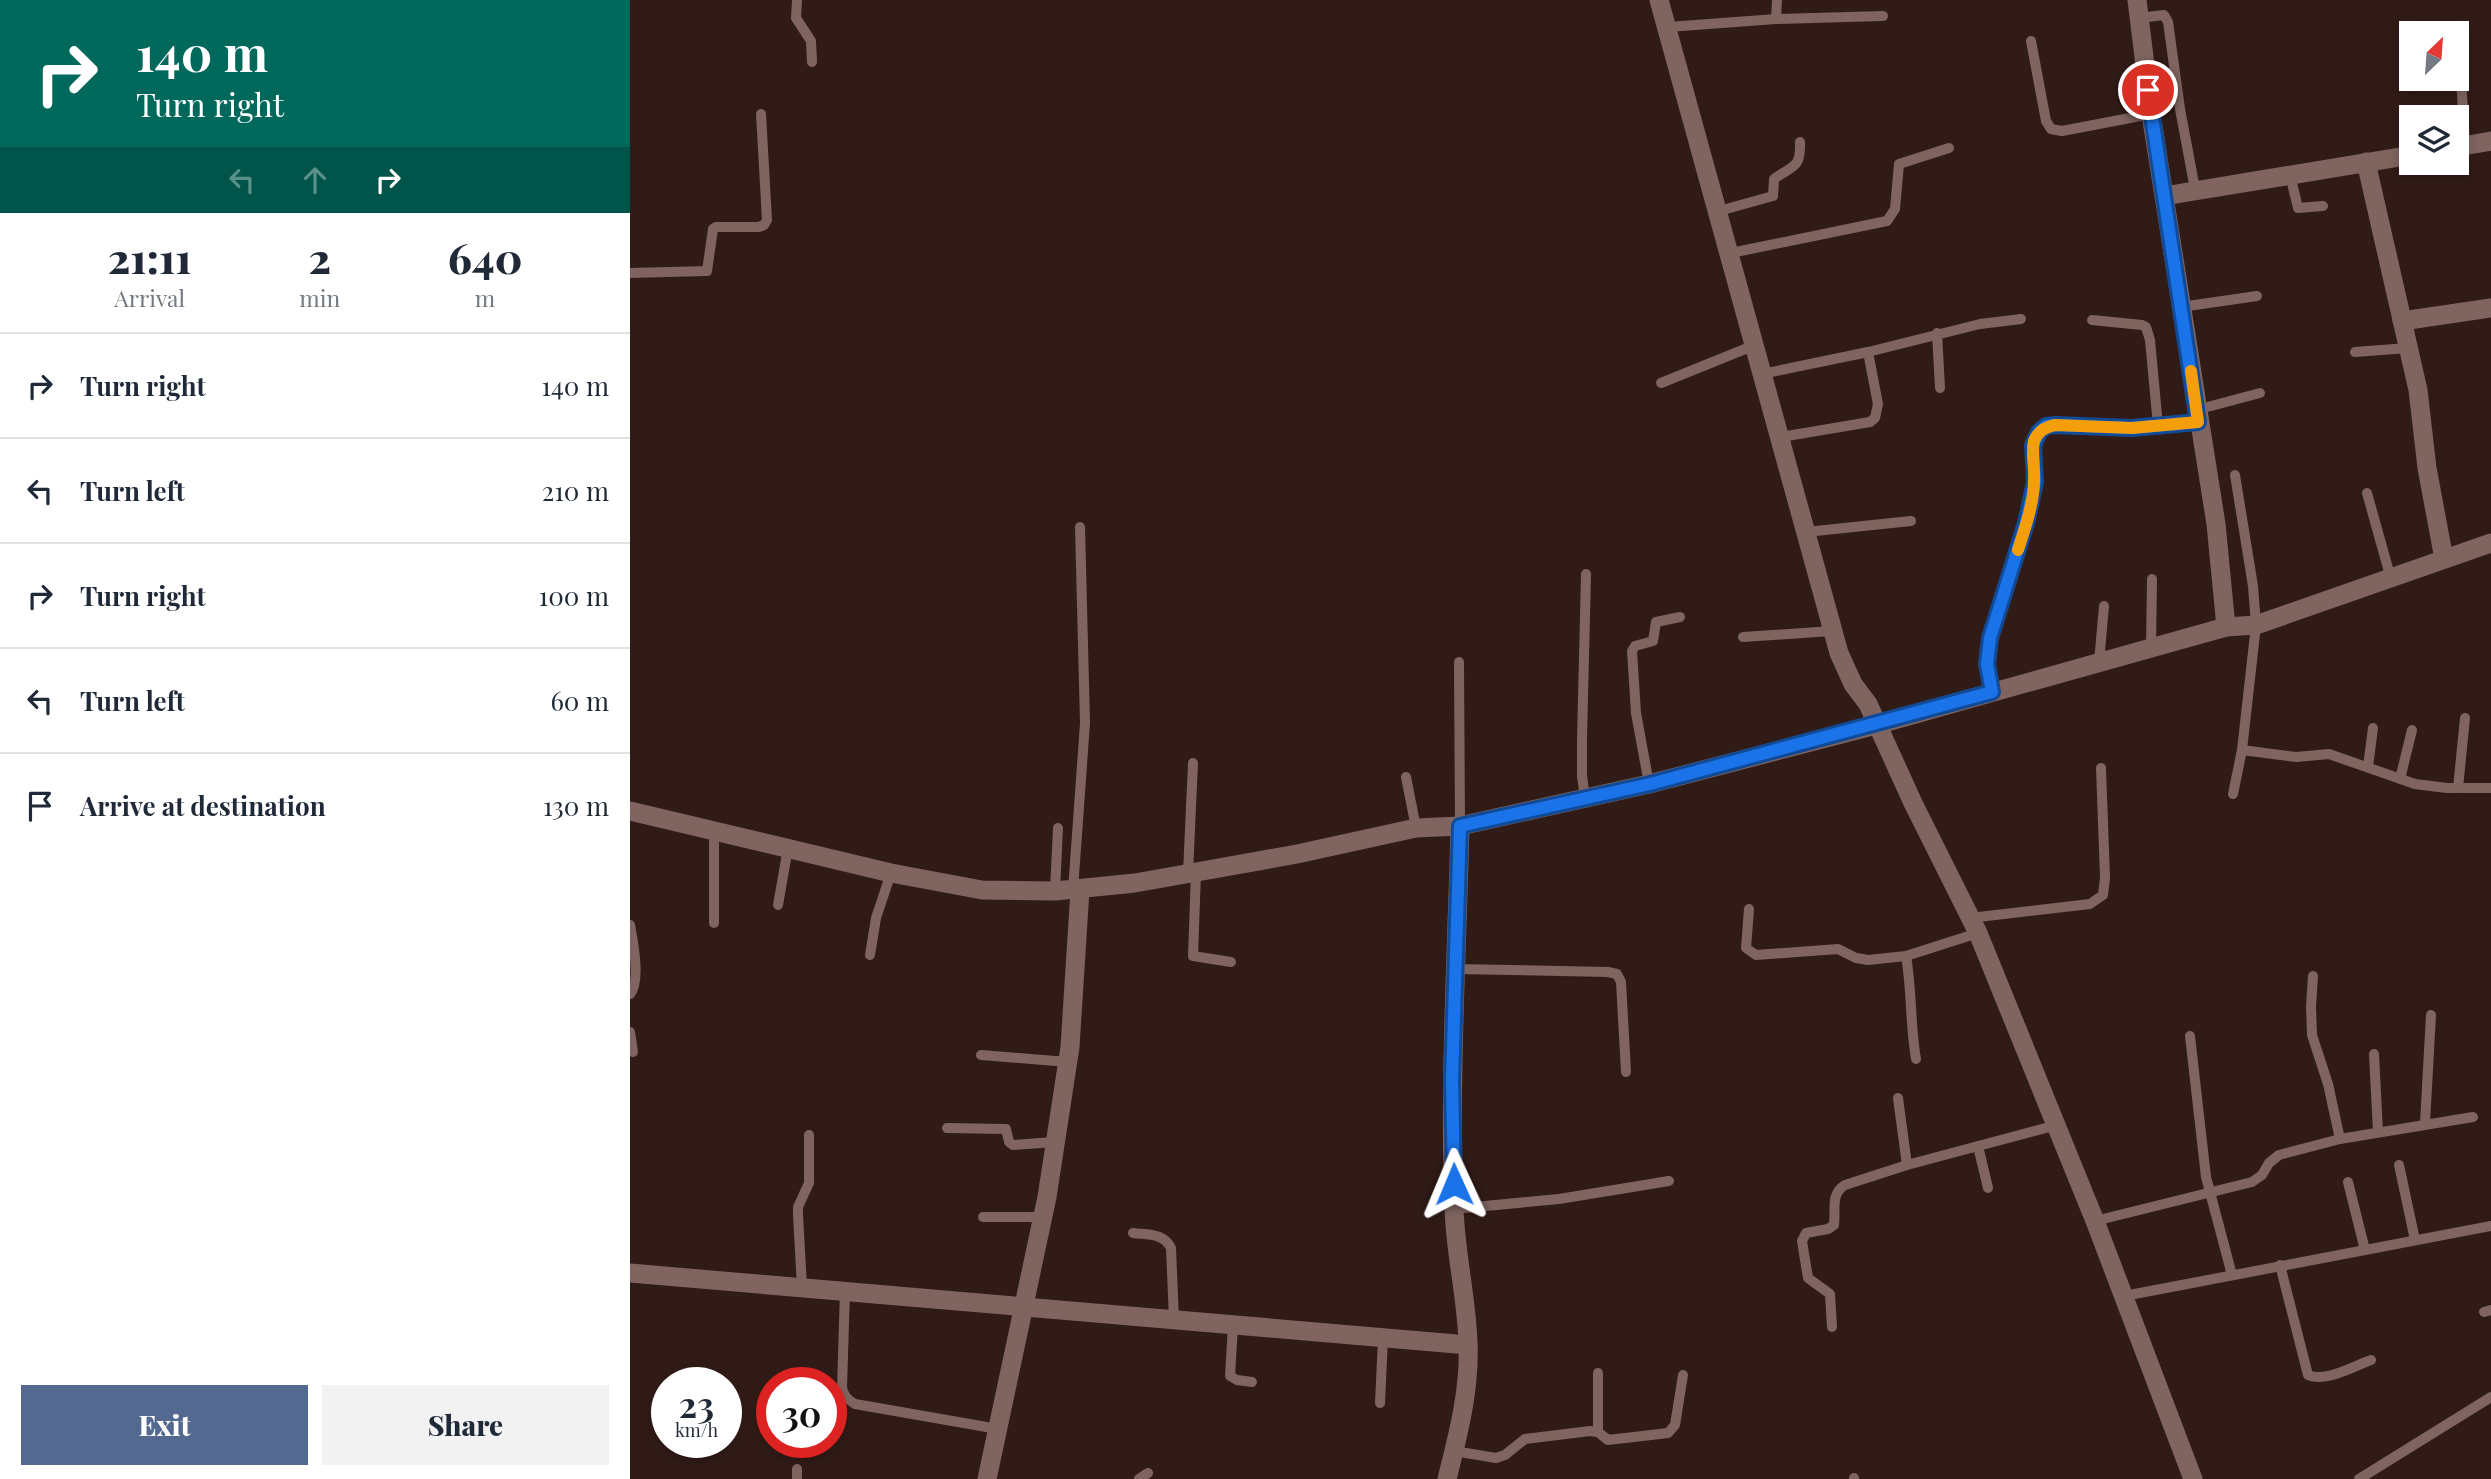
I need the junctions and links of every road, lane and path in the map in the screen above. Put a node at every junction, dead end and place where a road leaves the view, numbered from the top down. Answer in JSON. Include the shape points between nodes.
{"nodes":[{"id":1,"x":797,"y":0,"type":"edge"},
{"id":2,"x":1660,"y":0,"type":"edge"},
{"id":3,"x":1777,"y":0,"type":"edge"},
{"id":4,"x":2146,"y":13,"type":"edge"},
{"id":5,"x":1883,"y":16,"type":"dead end"},
{"id":6,"x":1776,"y":19,"type":"junction"},
{"id":7,"x":1668,"y":27,"type":"junction"},
{"id":8,"x":2031,"y":41,"type":"dead end"},
{"id":9,"x":812,"y":62,"type":"dead end"},
{"id":10,"x":761,"y":114,"type":"dead end"},
{"id":11,"x":2151,"y":114,"type":"junction"},
{"id":12,"x":2491,"y":141,"type":"edge"},
{"id":13,"x":1800,"y":142,"type":"dead end"},
{"id":14,"x":2469,"y":145,"type":"edge"},
{"id":15,"x":1949,"y":148,"type":"dead end"},
{"id":16,"x":2399,"y":157,"type":"edge"},
{"id":17,"x":2366,"y":162,"type":"junction"},
{"id":18,"x":2290,"y":174,"type":"junction"},
{"id":19,"x":2179,"y":192,"type":"junction"},
{"id":20,"x":2323,"y":206,"type":"dead end"},
{"id":21,"x":1719,"y":211,"type":"junction"},
{"id":22,"x":1731,"y":253,"type":"junction"},
{"id":23,"x":630,"y":272,"type":"edge"},
{"id":24,"x":2256,"y":296,"type":"dead end"},
{"id":25,"x":2185,"y":306,"type":"junction"},
{"id":26,"x":2491,"y":308,"type":"edge"},
{"id":27,"x":2021,"y":319,"type":"dead end"},
{"id":28,"x":2092,"y":320,"type":"dead end"},
{"id":29,"x":2402,"y":321,"type":"junction"},
{"id":30,"x":1937,"y":333,"type":"junction"},
{"id":31,"x":1755,"y":345,"type":"junction"},
{"id":32,"x":2408,"y":348,"type":"junction"},
{"id":33,"x":1868,"y":352,"type":"junction"},
{"id":34,"x":2355,"y":352,"type":"dead end"},
{"id":35,"x":1762,"y":373,"type":"junction"},
{"id":36,"x":1661,"y":383,"type":"dead end"},
{"id":37,"x":1940,"y":388,"type":"dead end"},
{"id":38,"x":2260,"y":393,"type":"dead end"},
{"id":39,"x":2204,"y":411,"type":"junction"},
{"id":40,"x":2158,"y":426,"type":"junction"},
{"id":41,"x":1781,"y":437,"type":"junction"},
{"id":42,"x":2235,"y":475,"type":"dead end"},
{"id":43,"x":2367,"y":493,"type":"dead end"},
{"id":44,"x":1911,"y":521,"type":"dead end"},
{"id":45,"x":1080,"y":527,"type":"dead end"},
{"id":46,"x":1806,"y":532,"type":"junction"},
{"id":47,"x":2491,"y":543,"type":"edge"},
{"id":48,"x":2444,"y":559,"type":"junction"},
{"id":49,"x":1586,"y":574,"type":"dead end"},
{"id":50,"x":2152,"y":579,"type":"dead end"},
{"id":51,"x":2391,"y":579,"type":"junction"},
{"id":52,"x":2104,"y":606,"type":"dead end"},
{"id":53,"x":1680,"y":617,"type":"dead end"},
{"id":54,"x":2241,"y":626,"type":"junction"},
{"id":55,"x":1832,"y":631,"type":"junction"},
{"id":56,"x":1743,"y":637,"type":"dead end"},
{"id":57,"x":2151,"y":648,"type":"junction"},
{"id":58,"x":1459,"y":662,"type":"dead end"},
{"id":59,"x":2099,"y":662,"type":"junction"},
{"id":60,"x":1992,"y":692,"type":"junction"},
{"id":61,"x":2465,"y":718,"type":"dead end"},
{"id":62,"x":1876,"y":725,"type":"junction"},
{"id":63,"x":2373,"y":728,"type":"dead end"},
{"id":64,"x":2412,"y":730,"type":"dead end"},
{"id":65,"x":2242,"y":750,"type":"junction"},
{"id":66,"x":1193,"y":763,"type":"dead end"},
{"id":67,"x":2368,"y":767,"type":"junction"},
{"id":68,"x":2101,"y":768,"type":"dead end"},
{"id":69,"x":1406,"y":777,"type":"dead end"},
{"id":70,"x":2400,"y":779,"type":"junction"},
{"id":71,"x":1650,"y":784,"type":"junction"},
{"id":72,"x":2458,"y":788,"type":"junction"},
{"id":73,"x":2491,"y":788,"type":"edge"},
{"id":74,"x":2233,"y":794,"type":"dead end"},
{"id":75,"x":1586,"y":798,"type":"junction"},
{"id":76,"x":630,"y":811,"type":"edge"},
{"id":77,"x":1460,"y":826,"type":"junction"},
{"id":78,"x":1058,"y":828,"type":"dead end"},
{"id":79,"x":1416,"y":828,"type":"junction"},
{"id":80,"x":714,"y":829,"type":"junction"},
{"id":81,"x":788,"y":848,"type":"junction"},
{"id":82,"x":891,"y":873,"type":"junction"},
{"id":83,"x":1192,"y":873,"type":"junction"},
{"id":84,"x":1069,"y":890,"type":"junction"},
{"id":85,"x":778,"y":905,"type":"dead end"},
{"id":86,"x":1749,"y":909,"type":"dead end"},
{"id":87,"x":714,"y":923,"type":"dead end"},
{"id":88,"x":630,"y":925,"type":"edge"},
{"id":89,"x":1974,"y":925,"type":"junction"},
{"id":90,"x":870,"y":955,"type":"dead end"},
{"id":91,"x":1906,"y":956,"type":"junction"},
{"id":92,"x":1231,"y":962,"type":"dead end"},
{"id":93,"x":1457,"y":969,"type":"junction"},
{"id":94,"x":2313,"y":976,"type":"dead end"},
{"id":95,"x":630,"y":994,"type":"edge"},
{"id":96,"x":2431,"y":1015,"type":"dead end"},
{"id":97,"x":630,"y":1032,"type":"edge"},
{"id":98,"x":2190,"y":1035,"type":"dead end"},
{"id":99,"x":633,"y":1052,"type":"dead end"},
{"id":100,"x":2374,"y":1054,"type":"dead end"},
{"id":101,"x":981,"y":1055,"type":"dead end"},
{"id":102,"x":1916,"y":1059,"type":"dead end"},
{"id":103,"x":1068,"y":1062,"type":"junction"},
{"id":104,"x":1626,"y":1072,"type":"dead end"},
{"id":105,"x":1898,"y":1098,"type":"dead end"},
{"id":106,"x":2473,"y":1117,"type":"dead end"},
{"id":107,"x":2425,"y":1124,"type":"junction"},
{"id":108,"x":2057,"y":1125,"type":"junction"},
{"id":109,"x":947,"y":1128,"type":"dead end"},
{"id":110,"x":2378,"y":1132,"type":"junction"},
{"id":111,"x":809,"y":1135,"type":"dead end"},
{"id":112,"x":2340,"y":1139,"type":"junction"},
{"id":113,"x":1055,"y":1142,"type":"junction"},
{"id":114,"x":1978,"y":1146,"type":"junction"},
{"id":115,"x":1907,"y":1165,"type":"junction"},
{"id":116,"x":2399,"y":1165,"type":"dead end"},
{"id":117,"x":1669,"y":1181,"type":"dead end"},
{"id":118,"x":2348,"y":1182,"type":"dead end"},
{"id":119,"x":1988,"y":1188,"type":"dead end"},
{"id":120,"x":2212,"y":1193,"type":"junction"},
{"id":121,"x":1454,"y":1209,"type":"junction"},
{"id":122,"x":983,"y":1217,"type":"dead end"},
{"id":123,"x":1044,"y":1217,"type":"junction"},
{"id":124,"x":2095,"y":1221,"type":"junction"},
{"id":125,"x":2491,"y":1226,"type":"edge"},
{"id":126,"x":1133,"y":1233,"type":"dead end"},
{"id":127,"x":2415,"y":1240,"type":"junction"},
{"id":128,"x":2365,"y":1250,"type":"junction"},
{"id":129,"x":2280,"y":1265,"type":"junction"},
{"id":130,"x":630,"y":1273,"type":"edge"},
{"id":131,"x":2232,"y":1275,"type":"junction"},
{"id":132,"x":802,"y":1287,"type":"junction"},
{"id":133,"x":845,"y":1291,"type":"junction"},
{"id":134,"x":2124,"y":1296,"type":"junction"},
{"id":135,"x":1024,"y":1305,"type":"junction"},
{"id":136,"x":1174,"y":1320,"type":"junction"},
{"id":137,"x":1233,"y":1326,"type":"junction"},
{"id":138,"x":1832,"y":1327,"type":"dead end"},
{"id":139,"x":1383,"y":1338,"type":"junction"},
{"id":140,"x":1468,"y":1345,"type":"junction"},
{"id":141,"x":2371,"y":1360,"type":"dead end"},
{"id":142,"x":1598,"y":1373,"type":"dead end"},
{"id":143,"x":1683,"y":1375,"type":"dead end"},
{"id":144,"x":1252,"y":1382,"type":"dead end"},
{"id":145,"x":2491,"y":1397,"type":"edge"},
{"id":146,"x":1380,"y":1403,"type":"dead end"},
{"id":147,"x":998,"y":1429,"type":"junction"},
{"id":148,"x":1598,"y":1432,"type":"junction"},
{"id":149,"x":1454,"y":1451,"type":"junction"},
{"id":150,"x":987,"y":1479,"type":"edge"},
{"id":151,"x":1447,"y":1479,"type":"edge"},
{"id":152,"x":2193,"y":1479,"type":"edge"},
{"id":153,"x":2359,"y":1479,"type":"edge"}],
"edges":[{"from":1,"to":9,"type":"lane","via":[[796,18],[811,41]]},
{"from":2,"to":7,"type":"street"},
{"from":3,"to":6,"type":"lane"},
{"from":4,"to":11,"type":"street"},
{"from":4,"to":19,"type":"lane","via":[[2164,15],[2168,22],[2178,99]]},
{"from":5,"to":6,"type":"lane"},
{"from":6,"to":7,"type":"lane"},
{"from":7,"to":21,"type":"street"},
{"from":8,"to":11,"type":"lane","via":[[2051,129],[2062,131]]},
{"from":10,"to":23,"type":"lane","via":[[764,225],[713,229],[708,271]]},
{"from":11,"to":19,"type":"street"},
{"from":12,"to":14,"type":"street"},
{"from":13,"to":21,"type":"lane","via":[[1799,162],[1774,179],[1773,196]]},
{"from":15,"to":22,"type":"lane","via":[[1899,164],[1895,209],[1887,221]]},
{"from":16,"to":17,"type":"street"},
{"from":17,"to":18,"type":"street"},
{"from":17,"to":29,"type":"street"},
{"from":18,"to":19,"type":"street"},
{"from":18,"to":20,"type":"lane","via":[[2298,208]]},
{"from":19,"to":25,"type":"street"},
{"from":21,"to":22,"type":"street"},
{"from":22,"to":31,"type":"street"},
{"from":24,"to":25,"type":"lane"},
{"from":25,"to":39,"type":"street"},
{"from":26,"to":29,"type":"street"},
{"from":27,"to":30,"type":"lane"},
{"from":28,"to":40,"type":"lane","via":[[2146,327]]},
{"from":29,"to":32,"type":"street"},
{"from":30,"to":33,"type":"lane"},
{"from":30,"to":37,"type":"lane"},
{"from":31,"to":35,"type":"street"},
{"from":31,"to":36,"type":"lane"},
{"from":32,"to":34,"type":"lane"},
{"from":32,"to":48,"type":"street"},
{"from":33,"to":35,"type":"lane"},
{"from":33,"to":41,"type":"lane","via":[[1878,404],[1875,418]]},
{"from":35,"to":41,"type":"street"},
{"from":38,"to":39,"type":"lane"},
{"from":39,"to":40,"type":"lane"},
{"from":39,"to":54,"type":"street","via":[[2216,524]]},
{"from":40,"to":60,"type":"lane","via":[[2055,425],[2046,426],[2035,438],[2035,482],[2026,523],[1990,638],[1987,664]]},
{"from":41,"to":46,"type":"street"},
{"from":42,"to":54,"type":"lane","via":[[2253,586]]},
{"from":43,"to":51,"type":"lane"},
{"from":44,"to":46,"type":"lane"},
{"from":45,"to":84,"type":"lane","via":[[1085,723]]},
{"from":46,"to":55,"type":"street"},
{"from":47,"to":48,"type":"street"},
{"from":48,"to":51,"type":"street"},
{"from":49,"to":75,"type":"lane","via":[[1582,738]]},
{"from":50,"to":57,"type":"lane"},
{"from":51,"to":54,"type":"street"},
{"from":52,"to":59,"type":"lane"},
{"from":53,"to":71,"type":"lane","via":[[1656,622],[1653,641],[1632,651],[1636,713]]},
{"from":54,"to":57,"type":"street"},
{"from":54,"to":65,"type":"lane"},
{"from":55,"to":56,"type":"lane"},
{"from":55,"to":62,"type":"street"},
{"from":57,"to":59,"type":"street"},
{"from":58,"to":77,"type":"lane"},
{"from":59,"to":60,"type":"street"},
{"from":60,"to":62,"type":"street"},
{"from":61,"to":72,"type":"lane"},
{"from":62,"to":71,"type":"street"},
{"from":62,"to":89,"type":"street"},
{"from":63,"to":67,"type":"lane"},
{"from":64,"to":70,"type":"lane"},
{"from":65,"to":67,"type":"lane","via":[[2296,757],[2329,754]]},
{"from":65,"to":74,"type":"lane"},
{"from":66,"to":83,"type":"lane"},
{"from":67,"to":70,"type":"lane"},
{"from":68,"to":89,"type":"lane","via":[[2102,895],[2090,904]]},
{"from":69,"to":79,"type":"lane"},
{"from":70,"to":72,"type":"lane"},
{"from":71,"to":75,"type":"street"},
{"from":72,"to":73,"type":"lane"},
{"from":75,"to":77,"type":"street"},
{"from":76,"to":80,"type":"street"},
{"from":77,"to":79,"type":"street"},
{"from":77,"to":93,"type":"street"},
{"from":78,"to":84,"type":"lane"},
{"from":79,"to":83,"type":"street"},
{"from":80,"to":81,"type":"street"},
{"from":80,"to":87,"type":"lane"},
{"from":81,"to":82,"type":"street"},
{"from":81,"to":85,"type":"lane"},
{"from":82,"to":84,"type":"street","via":[[982,890]]},
{"from":82,"to":90,"type":"lane"},
{"from":83,"to":84,"type":"street"},
{"from":83,"to":92,"type":"lane","via":[[1193,956]]},
{"from":84,"to":103,"type":"street","via":[[1074,998]]},
{"from":86,"to":91,"type":"lane","via":[[1746,948],[1751,954],[1838,949],[1863,959]]},
{"from":88,"to":95,"type":"lane","via":[[635,966],[635,986]]},
{"from":89,"to":91,"type":"lane"},
{"from":89,"to":108,"type":"street"},
{"from":91,"to":102,"type":"lane"},
{"from":93,"to":104,"type":"lane","via":[[1617,974]]},
{"from":93,"to":121,"type":"street","via":[[1452,1081]]},
{"from":94,"to":112,"type":"lane","via":[[2312,1035]]},
{"from":96,"to":107,"type":"lane"},
{"from":97,"to":99,"type":"lane"},
{"from":98,"to":120,"type":"lane","via":[[2206,1177]]},
{"from":100,"to":110,"type":"lane"},
{"from":101,"to":103,"type":"lane"},
{"from":103,"to":113,"type":"street"},
{"from":105,"to":115,"type":"lane"},
{"from":106,"to":107,"type":"lane"},
{"from":107,"to":110,"type":"lane"},
{"from":108,"to":114,"type":"lane"},
{"from":108,"to":124,"type":"street"},
{"from":109,"to":113,"type":"lane","via":[[1006,1129],[1013,1145]]},
{"from":110,"to":112,"type":"lane"},
{"from":111,"to":132,"type":"lane","via":[[809,1183],[798,1207]]},
{"from":112,"to":120,"type":"lane","via":[[2278,1155],[2258,1179]]},
{"from":113,"to":123,"type":"street"},
{"from":114,"to":115,"type":"lane"},
{"from":114,"to":119,"type":"lane"},
{"from":115,"to":138,"type":"lane","via":[[1840,1188],[1832,1228],[1804,1234],[1808,1278],[1830,1293]]},
{"from":116,"to":127,"type":"lane"},
{"from":117,"to":121,"type":"lane","via":[[1559,1199]]},
{"from":118,"to":128,"type":"lane"},
{"from":120,"to":124,"type":"lane"},
{"from":120,"to":131,"type":"lane"},
{"from":121,"to":140,"type":"street"},
{"from":122,"to":123,"type":"lane"},
{"from":123,"to":135,"type":"street"},
{"from":124,"to":134,"type":"street"},
{"from":125,"to":127,"type":"lane"},
{"from":126,"to":136,"type":"lane","via":[[1160,1236],[1171,1248]]},
{"from":127,"to":128,"type":"lane"},
{"from":128,"to":129,"type":"lane"},
{"from":129,"to":131,"type":"lane"},
{"from":129,"to":141,"type":"lane","via":[[2308,1375],[2328,1375]]},
{"from":130,"to":132,"type":"street"},
{"from":131,"to":134,"type":"lane"},
{"from":132,"to":133,"type":"street"},
{"from":133,"to":135,"type":"street"},
{"from":133,"to":147,"type":"lane","via":[[842,1388],[849,1401]]},
{"from":134,"to":152,"type":"street"},
{"from":135,"to":136,"type":"street"},
{"from":135,"to":147,"type":"street"},
{"from":136,"to":137,"type":"street"},
{"from":137,"to":139,"type":"street"},
{"from":137,"to":144,"type":"lane","via":[[1230,1376]]},
{"from":139,"to":140,"type":"street"},
{"from":139,"to":146,"type":"lane"},
{"from":140,"to":149,"type":"street","via":[[1468,1380]]},
{"from":142,"to":148,"type":"lane"},
{"from":143,"to":148,"type":"lane","via":[[1671,1431],[1608,1440]]},
{"from":145,"to":153,"type":"lane"},
{"from":147,"to":150,"type":"street"},
{"from":148,"to":149,"type":"lane","via":[[1525,1438],[1496,1458]]},
{"from":149,"to":151,"type":"street"}]}
